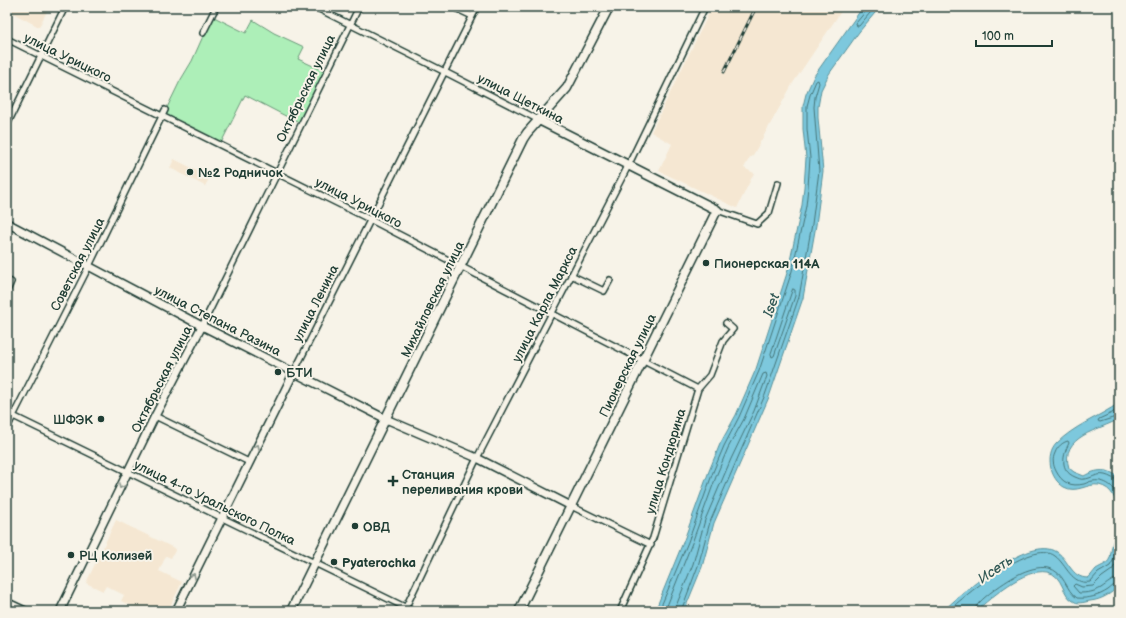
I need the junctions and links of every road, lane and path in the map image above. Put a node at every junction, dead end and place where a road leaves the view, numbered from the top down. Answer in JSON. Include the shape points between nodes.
{"nodes":[{"id":1,"x":65,"y":7,"type":"edge"},
{"id":2,"x":216,"y":7,"type":"edge"},
{"id":3,"x":315,"y":7,"type":"edge"},
{"id":4,"x":359,"y":7,"type":"edge"},
{"id":5,"x":453,"y":7,"type":"edge"},
{"id":6,"x":477,"y":7,"type":"edge"},
{"id":7,"x":609,"y":7,"type":"edge"},
{"id":8,"x":705,"y":7,"type":"edge"},
{"id":9,"x":472,"y":16,"type":"junction"},
{"id":10,"x":350,"y":24,"type":"junction"},
{"id":11,"x":203,"y":33,"type":"dead end"},
{"id":12,"x":7,"y":39,"type":"edge"},
{"id":13,"x":41,"y":56,"type":"junction"},
{"id":14,"x":445,"y":72,"type":"junction"},
{"id":15,"x":165,"y":110,"type":"dead end"},
{"id":16,"x":162,"y":116,"type":"junction"},
{"id":17,"x":539,"y":120,"type":"junction"},
{"id":18,"x":7,"y":125,"type":"edge"},
{"id":19,"x":628,"y":166,"type":"junction"},
{"id":20,"x":276,"y":173,"type":"junction"},
{"id":21,"x":778,"y":183,"type":"dead end"},
{"id":22,"x":717,"y":210,"type":"junction"},
{"id":23,"x":371,"y":220,"type":"junction"},
{"id":24,"x":7,"y":223,"type":"edge"},
{"id":25,"x":89,"y":266,"type":"junction"},
{"id":26,"x":462,"y":266,"type":"junction"},
{"id":27,"x":571,"y":275,"type":"junction"},
{"id":28,"x":7,"y":280,"type":"edge"},
{"id":29,"x":610,"y":280,"type":"dead end"},
{"id":30,"x":7,"y":291,"type":"edge"},
{"id":31,"x":552,"y":313,"type":"junction"},
{"id":32,"x":726,"y":323,"type":"dead end"},
{"id":33,"x":202,"y":326,"type":"junction"},
{"id":34,"x":643,"y":360,"type":"junction"},
{"id":35,"x":294,"y":372,"type":"junction"},
{"id":36,"x":698,"y":389,"type":"junction"},
{"id":37,"x":7,"y":412,"type":"edge"},
{"id":38,"x":13,"y":416,"type":"junction"},
{"id":39,"x":155,"y":416,"type":"junction"},
{"id":40,"x":386,"y":419,"type":"junction"},
{"id":41,"x":7,"y":428,"type":"edge"},
{"id":42,"x":477,"y":458,"type":"junction"},
{"id":43,"x":249,"y":462,"type":"junction"},
{"id":44,"x":128,"y":472,"type":"junction"},
{"id":45,"x":571,"y":506,"type":"junction"},
{"id":46,"x":222,"y":518,"type":"junction"},
{"id":47,"x":651,"y":545,"type":"junction"},
{"id":48,"x":315,"y":562,"type":"junction"},
{"id":49,"x":7,"y":603,"type":"edge"},
{"id":50,"x":404,"y":609,"type":"edge"},
{"id":51,"x":24,"y":611,"type":"edge"},
{"id":52,"x":60,"y":611,"type":"edge"},
{"id":53,"x":176,"y":611,"type":"edge"},
{"id":54,"x":291,"y":611,"type":"edge"},
{"id":55,"x":413,"y":611,"type":"edge"},
{"id":56,"x":519,"y":611,"type":"edge"},
{"id":57,"x":620,"y":611,"type":"edge"}],
"edges":[{"from":1,"to":13,"type":"street"},
{"from":2,"to":11,"type":"street"},
{"from":3,"to":10,"type":"street","name":"улица Щеткина"},
{"from":4,"to":10,"type":"street","name":"Октябрьская улица"},
{"from":5,"to":9,"type":"street"},
{"from":6,"to":9,"type":"street","name":"улица Ленина"},
{"from":7,"to":17,"type":"main road","name":"Михайловская улица","via":[[567,88]]},
{"from":8,"to":19,"type":"street","name":"улица Карла Маркса"},
{"from":9,"to":14,"type":"street","name":"улица Ленина"},
{"from":10,"to":14,"type":"street","name":"улица Щеткина"},
{"from":10,"to":20,"type":"street","name":"Октябрьская улица"},
{"from":12,"to":13,"type":"street","name":"улица Урицкого"},
{"from":13,"to":16,"type":"street","name":"улица Урицкого"},
{"from":13,"to":18,"type":"street"},
{"from":14,"to":17,"type":"street","name":"улица Щеткина"},
{"from":14,"to":23,"type":"street","name":"улица Ленина"},
{"from":15,"to":16,"type":"street","name":"Советская улица"},
{"from":16,"to":20,"type":"street","name":"улица Урицкого"},
{"from":16,"to":25,"type":"street","name":"Советская улица"},
{"from":17,"to":19,"type":"main road","name":"улица Щеткина"},
{"from":17,"to":26,"type":"main road","name":"Михайловская улица","via":[[523,139]]},
{"from":19,"to":22,"type":"main road","name":"улица Щеткина"},
{"from":19,"to":27,"type":"street","name":"улица Карла Маркса"},
{"from":20,"to":23,"type":"street","name":"улица Урицкого"},
{"from":20,"to":33,"type":"street","name":"Октябрьская улица"},
{"from":21,"to":22,"type":"street","via":[[769,213],[757,224]]},
{"from":22,"to":34,"type":"main road","name":"Пионерская улица"},
{"from":23,"to":26,"type":"street","name":"улица Урицкого"},
{"from":23,"to":35,"type":"street","name":"улица Ленина"},
{"from":24,"to":25,"type":"main road","name":"улица Степана Разина"},
{"from":25,"to":33,"type":"main road","name":"улица Степана Разина"},
{"from":25,"to":38,"type":"street","name":"Советская улица"},
{"from":26,"to":31,"type":"street","name":"улица Урицкого"},
{"from":26,"to":40,"type":"main road","name":"Михайловская улица"},
{"from":27,"to":29,"type":"street","via":[[604,291]]},
{"from":27,"to":31,"type":"street","name":"улица Карла Маркса"},
{"from":28,"to":30,"type":"street","via":[[11,282]]},
{"from":31,"to":34,"type":"street","name":"улица Урицкого"},
{"from":31,"to":42,"type":"street","name":"улица Карла Маркса"},
{"from":32,"to":36,"type":"street","name":"улица Кондюрина","via":[[733,329],[723,341],[710,376]]},
{"from":33,"to":35,"type":"main road","name":"улица Степана Разина"},
{"from":33,"to":39,"type":"main road","name":"Октябрьская улица"},
{"from":34,"to":36,"type":"street","name":"улица Урицкого"},
{"from":34,"to":45,"type":"main road","name":"Пионерская улица"},
{"from":35,"to":40,"type":"main road","name":"улица Степана Разина"},
{"from":43,"to":35,"type":"main road","name":"улица Ленина","one_way":true},
{"from":36,"to":47,"type":"street","name":"улица Кондюрина"},
{"from":37,"to":38,"type":"street","name":"улица 4-го Уральского Полка"},
{"from":38,"to":41,"type":"street","name":"Советская улица"},
{"from":38,"to":44,"type":"street","name":"улица 4-го Уральского Полка"},
{"from":39,"to":43,"type":"street"},
{"from":39,"to":44,"type":"main road","name":"Октябрьская улица"},
{"from":40,"to":42,"type":"main road","name":"улица Степана Разина"},
{"from":40,"to":48,"type":"main road","name":"Михайловская улица"},
{"from":42,"to":45,"type":"main road","name":"улица Степана Разина"},
{"from":42,"to":50,"type":"street","name":"улица Карла Маркса"},
{"from":43,"to":46,"type":"main road","name":"улица Ленина"},
{"from":44,"to":46,"type":"street","name":"улица 4-го Уральского Полка"},
{"from":44,"to":52,"type":"main road","name":"Октябрьская улица","one_way":true},
{"from":45,"to":47,"type":"street"},
{"from":45,"to":56,"type":"main road","name":"Пионерская улица"},
{"from":46,"to":48,"type":"street","name":"улица 4-го Уральского Полка"},
{"from":53,"to":46,"type":"main road","name":"улица Ленина","one_way":true},
{"from":47,"to":57,"type":"street","name":"улица Кондюрина"},
{"from":48,"to":50,"type":"street","name":"улица 4-го Уральского Полка"},
{"from":48,"to":54,"type":"main road","name":"Михайловская улица"},
{"from":49,"to":51,"type":"main road"},
{"from":50,"to":55,"type":"street","name":"улица 4-го Уральского Полка"}]}
